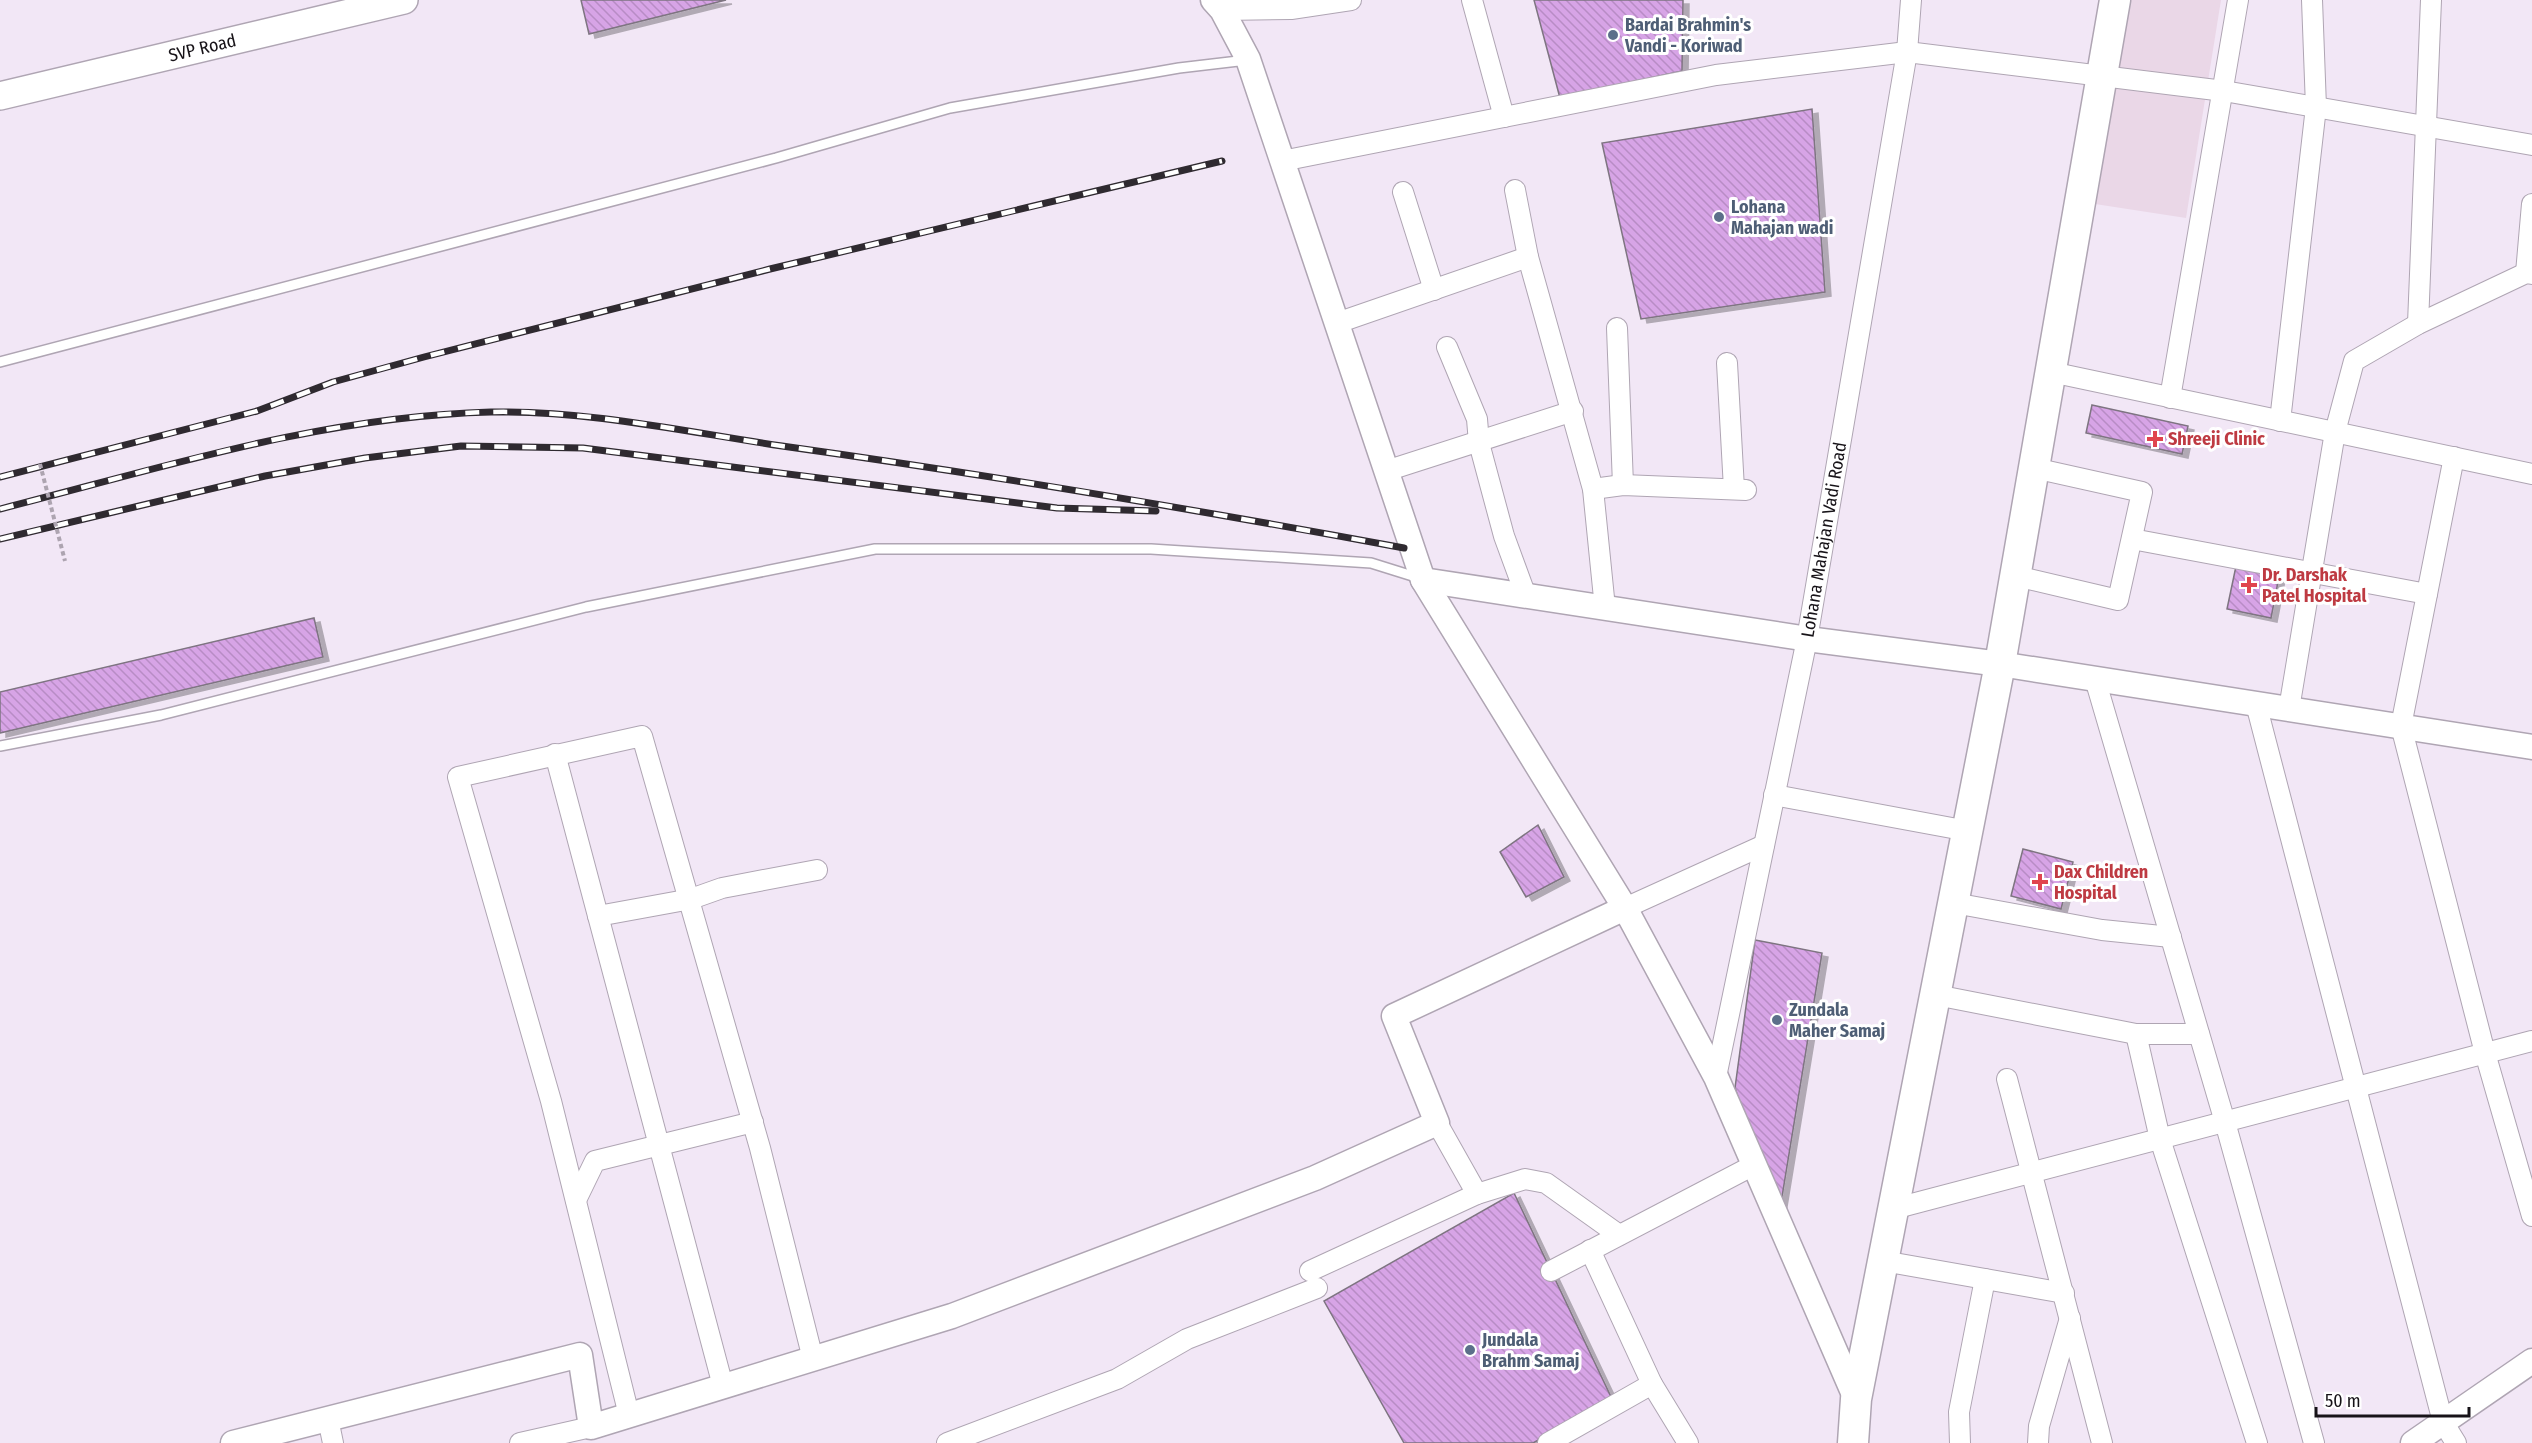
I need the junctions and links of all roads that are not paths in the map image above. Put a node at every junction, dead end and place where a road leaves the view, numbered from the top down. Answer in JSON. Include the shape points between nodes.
{"nodes":[{"id":1,"x":404,"y":0,"type":"edge"},
{"id":2,"x":1351,"y":0,"type":"edge"},
{"id":3,"x":1472,"y":0,"type":"edge"},
{"id":4,"x":1911,"y":0,"type":"edge"},
{"id":5,"x":2115,"y":0,"type":"edge"},
{"id":6,"x":2238,"y":0,"type":"edge"},
{"id":7,"x":2312,"y":0,"type":"edge"},
{"id":8,"x":2431,"y":0,"type":"edge"},
{"id":9,"x":1217,"y":5,"type":"edge"},
{"id":10,"x":345,"y":7,"type":"edge"},
{"id":11,"x":1907,"y":52,"type":"junction"},
{"id":12,"x":1248,"y":59,"type":"junction"},
{"id":13,"x":2102,"y":75,"type":"junction"},
{"id":14,"x":2224,"y":91,"type":"junction"},
{"id":15,"x":0,"y":96,"type":"edge"},
{"id":16,"x":2316,"y":107,"type":"junction"},
{"id":17,"x":1504,"y":117,"type":"junction"},
{"id":18,"x":2425,"y":126,"type":"junction"},
{"id":19,"x":2532,"y":145,"type":"edge"},
{"id":20,"x":1282,"y":161,"type":"junction"},
{"id":21,"x":1515,"y":190,"type":"dead end"},
{"id":22,"x":1403,"y":192,"type":"dead end"},
{"id":23,"x":2532,"y":204,"type":"edge"},
{"id":24,"x":1528,"y":257,"type":"junction"},
{"id":25,"x":2529,"y":273,"type":"edge"},
{"id":26,"x":1434,"y":290,"type":"junction"},
{"id":27,"x":1337,"y":323,"type":"junction"},
{"id":28,"x":2418,"y":324,"type":"junction"},
{"id":29,"x":1617,"y":328,"type":"dead end"},
{"id":30,"x":1448,"y":347,"type":"dead end"},
{"id":31,"x":0,"y":362,"type":"edge"},
{"id":32,"x":1727,"y":363,"type":"dead end"},
{"id":33,"x":2051,"y":372,"type":"junction"},
{"id":34,"x":2170,"y":398,"type":"junction"},
{"id":35,"x":1573,"y":411,"type":"junction"},
{"id":36,"x":2280,"y":421,"type":"junction"},
{"id":37,"x":2335,"y":432,"type":"junction"},
{"id":38,"x":1479,"y":443,"type":"junction"},
{"id":39,"x":2454,"y":458,"type":"junction"},
{"id":40,"x":2034,"y":468,"type":"junction"},
{"id":41,"x":1386,"y":471,"type":"junction"},
{"id":42,"x":2532,"y":474,"type":"edge"},
{"id":43,"x":1623,"y":484,"type":"junction"},
{"id":44,"x":1593,"y":489,"type":"junction"},
{"id":45,"x":2132,"y":539,"type":"junction"},
{"id":46,"x":2312,"y":573,"type":"junction"},
{"id":47,"x":2016,"y":576,"type":"junction"},
{"id":48,"x":1423,"y":580,"type":"junction"},
{"id":49,"x":2427,"y":594,"type":"junction"},
{"id":50,"x":1526,"y":596,"type":"junction"},
{"id":51,"x":1605,"y":608,"type":"junction"},
{"id":52,"x":1807,"y":639,"type":"junction"},
{"id":53,"x":2001,"y":664,"type":"junction"},
{"id":54,"x":2095,"y":679,"type":"junction"},
{"id":55,"x":2256,"y":704,"type":"junction"},
{"id":56,"x":2289,"y":709,"type":"junction"},
{"id":57,"x":2401,"y":726,"type":"junction"},
{"id":58,"x":0,"y":746,"type":"edge"},
{"id":59,"x":2532,"y":747,"type":"edge"},
{"id":60,"x":555,"y":754,"type":"junction"},
{"id":61,"x":1774,"y":795,"type":"junction"},
{"id":62,"x":1968,"y":831,"type":"junction"},
{"id":63,"x":1764,"y":845,"type":"junction"},
{"id":64,"x":817,"y":870,"type":"dead end"},
{"id":65,"x":690,"y":899,"type":"junction"},
{"id":66,"x":1954,"y":903,"type":"junction"},
{"id":67,"x":1625,"y":908,"type":"junction"},
{"id":68,"x":598,"y":916,"type":"junction"},
{"id":69,"x":2171,"y":937,"type":"junction"},
{"id":70,"x":1936,"y":995,"type":"junction"},
{"id":71,"x":2136,"y":1034,"type":"junction"},
{"id":72,"x":2199,"y":1034,"type":"junction"},
{"id":73,"x":2532,"y":1041,"type":"edge"},
{"id":74,"x":2485,"y":1053,"type":"junction"},
{"id":75,"x":1716,"y":1077,"type":"junction"},
{"id":76,"x":2007,"y":1079,"type":"dead end"},
{"id":77,"x":2355,"y":1087,"type":"junction"},
{"id":78,"x":753,"y":1122,"type":"junction"},
{"id":79,"x":2225,"y":1122,"type":"junction"},
{"id":80,"x":1437,"y":1123,"type":"junction"},
{"id":81,"x":2160,"y":1139,"type":"junction"},
{"id":82,"x":659,"y":1147,"type":"junction"},
{"id":83,"x":1754,"y":1165,"type":"junction"},
{"id":84,"x":2032,"y":1172,"type":"junction"},
{"id":85,"x":1477,"y":1194,"type":"junction"},
{"id":86,"x":576,"y":1200,"type":"junction"},
{"id":87,"x":1893,"y":1209,"type":"junction"},
{"id":88,"x":2532,"y":1216,"type":"edge"},
{"id":89,"x":1619,"y":1235,"type":"junction"},
{"id":90,"x":1590,"y":1250,"type":"junction"},
{"id":91,"x":1883,"y":1261,"type":"junction"},
{"id":92,"x":1551,"y":1270,"type":"dead end"},
{"id":93,"x":1985,"y":1279,"type":"junction"},
{"id":94,"x":2064,"y":1293,"type":"junction"},
{"id":95,"x":2070,"y":1318,"type":"junction"},
{"id":96,"x":813,"y":1359,"type":"junction"},
{"id":97,"x":2532,"y":1361,"type":"edge"},
{"id":98,"x":1652,"y":1384,"type":"junction"},
{"id":99,"x":723,"y":1386,"type":"junction"},
{"id":100,"x":1856,"y":1399,"type":"junction"},
{"id":101,"x":629,"y":1415,"type":"junction"},
{"id":102,"x":328,"y":1419,"type":"junction"},
{"id":103,"x":2443,"y":1422,"type":"junction"},
{"id":104,"x":591,"y":1427,"type":"junction"},
{"id":105,"x":1570,"y":1437,"type":"edge"},
{"id":106,"x":233,"y":1443,"type":"edge"},
{"id":107,"x":333,"y":1443,"type":"edge"},
{"id":108,"x":520,"y":1443,"type":"edge"},
{"id":109,"x":947,"y":1443,"type":"edge"},
{"id":110,"x":1548,"y":1443,"type":"edge"},
{"id":111,"x":1688,"y":1443,"type":"edge"},
{"id":112,"x":1852,"y":1443,"type":"edge"},
{"id":113,"x":1960,"y":1443,"type":"edge"},
{"id":114,"x":2038,"y":1443,"type":"edge"},
{"id":115,"x":2102,"y":1443,"type":"edge"},
{"id":116,"x":2257,"y":1443,"type":"edge"},
{"id":117,"x":2314,"y":1443,"type":"edge"},
{"id":118,"x":2413,"y":1443,"type":"edge"},
{"id":119,"x":2456,"y":1443,"type":"edge"}],
"edges":[{"from":1,"to":10,"type":"main road","name":"SVP Road"},
{"from":2,"to":9,"type":"street","via":[[1291,9]]},
{"from":3,"to":17,"type":"street"},
{"from":4,"to":11,"type":"street","name":"Lohana Mahajan Vadi Road"},
{"from":5,"to":13,"type":"main road"},
{"from":6,"to":14,"type":"street"},
{"from":7,"to":16,"type":"street"},
{"from":8,"to":18,"type":"street"},
{"from":9,"to":12,"type":"street"},
{"from":10,"to":15,"type":"main road","name":"SVP Road"},
{"from":11,"to":13,"type":"street"},
{"from":11,"to":17,"type":"street","via":[[1716,75]]},
{"from":11,"to":52,"type":"street","name":"Lohana Mahajan Vadi Road"},
{"from":12,"to":20,"type":"street"},
{"from":12,"to":31,"type":"lane","via":[[950,108],[776,158]]},
{"from":13,"to":14,"type":"street"},
{"from":13,"to":33,"type":"main road"},
{"from":14,"to":16,"type":"street"},
{"from":14,"to":34,"type":"street"},
{"from":16,"to":18,"type":"street"},
{"from":16,"to":36,"type":"street"},
{"from":17,"to":20,"type":"street"},
{"from":18,"to":19,"type":"street"},
{"from":18,"to":28,"type":"street"},
{"from":20,"to":27,"type":"street"},
{"from":21,"to":24,"type":"street"},
{"from":22,"to":26,"type":"street"},
{"from":23,"to":25,"type":"street"},
{"from":24,"to":26,"type":"street"},
{"from":24,"to":35,"type":"street"},
{"from":25,"to":28,"type":"street"},
{"from":26,"to":27,"type":"street"},
{"from":27,"to":41,"type":"street"},
{"from":28,"to":37,"type":"street","via":[[2355,361]]},
{"from":29,"to":43,"type":"street"},
{"from":30,"to":38,"type":"street","via":[[1477,419]]},
{"from":32,"to":43,"type":"street","via":[[1740,489]]},
{"from":33,"to":34,"type":"street"},
{"from":33,"to":40,"type":"main road"},
{"from":34,"to":36,"type":"street"},
{"from":35,"to":38,"type":"street"},
{"from":35,"to":44,"type":"street"},
{"from":36,"to":37,"type":"street"},
{"from":37,"to":39,"type":"street"},
{"from":37,"to":46,"type":"street"},
{"from":38,"to":41,"type":"street"},
{"from":38,"to":50,"type":"street","via":[[1504,536]]},
{"from":39,"to":42,"type":"street"},
{"from":39,"to":49,"type":"street"},
{"from":40,"to":45,"type":"street","via":[[2142,492]]},
{"from":40,"to":47,"type":"main road"},
{"from":41,"to":48,"type":"street"},
{"from":43,"to":44,"type":"street"},
{"from":44,"to":51,"type":"street"},
{"from":45,"to":46,"type":"street"},
{"from":45,"to":47,"type":"street","via":[[2118,600]]},
{"from":46,"to":49,"type":"street"},
{"from":46,"to":56,"type":"street"},
{"from":47,"to":53,"type":"main road"},
{"from":48,"to":50,"type":"street"},
{"from":48,"to":58,"type":"lane","via":[[1371,563],[1151,549],[875,549],[586,607],[161,715]]},
{"from":48,"to":67,"type":"street"},
{"from":49,"to":57,"type":"street"},
{"from":50,"to":51,"type":"street"},
{"from":51,"to":52,"type":"street"},
{"from":52,"to":53,"type":"street"},
{"from":52,"to":61,"type":"street","name":"Lohana Mahajan Vadi Road"},
{"from":53,"to":54,"type":"street"},
{"from":53,"to":62,"type":"main road"},
{"from":54,"to":55,"type":"street"},
{"from":54,"to":69,"type":"street"},
{"from":55,"to":56,"type":"street"},
{"from":55,"to":77,"type":"street"},
{"from":56,"to":57,"type":"street"},
{"from":57,"to":59,"type":"street"},
{"from":57,"to":74,"type":"street"},
{"from":60,"to":65,"type":"street","via":[[642,736]]},
{"from":60,"to":68,"type":"street"},
{"from":60,"to":86,"type":"street","via":[[458,777]]},
{"from":61,"to":62,"type":"street"},
{"from":61,"to":63,"type":"street","name":"Lohana Mahajan Vadi Road"},
{"from":62,"to":66,"type":"main road"},
{"from":63,"to":67,"type":"street"},
{"from":63,"to":75,"type":"street","name":"Lohana Mahajan Vadi Road"},
{"from":64,"to":65,"type":"street","via":[[722,888]]},
{"from":65,"to":68,"type":"street"},
{"from":65,"to":78,"type":"street"},
{"from":66,"to":69,"type":"street","via":[[2102,930]]},
{"from":66,"to":70,"type":"main road"},
{"from":67,"to":75,"type":"street"},
{"from":67,"to":80,"type":"street","via":[[1394,1016]]},
{"from":68,"to":82,"type":"street"},
{"from":69,"to":72,"type":"street"},
{"from":70,"to":71,"type":"street"},
{"from":70,"to":87,"type":"main road"},
{"from":71,"to":72,"type":"street"},
{"from":71,"to":81,"type":"street"},
{"from":72,"to":79,"type":"street"},
{"from":73,"to":74,"type":"street"},
{"from":74,"to":77,"type":"street"},
{"from":74,"to":88,"type":"street"},
{"from":75,"to":83,"type":"street"},
{"from":76,"to":84,"type":"street"},
{"from":77,"to":79,"type":"street"},
{"from":77,"to":103,"type":"street"},
{"from":78,"to":82,"type":"street"},
{"from":78,"to":96,"type":"street"},
{"from":79,"to":81,"type":"street"},
{"from":79,"to":117,"type":"street"},
{"from":80,"to":85,"type":"street"},
{"from":80,"to":96,"type":"street","via":[[1315,1178],[952,1316]]},
{"from":81,"to":84,"type":"street"},
{"from":81,"to":116,"type":"street"},
{"from":82,"to":86,"type":"street","via":[[595,1161]]},
{"from":82,"to":99,"type":"street"},
{"from":83,"to":89,"type":"street"},
{"from":83,"to":100,"type":"street"},
{"from":84,"to":87,"type":"street"},
{"from":84,"to":94,"type":"street"},
{"from":85,"to":89,"type":"street","via":[[1525,1179],[1546,1183]]},
{"from":85,"to":109,"type":"street","via":[[1314,1280],[1187,1339],[1117,1379]]},
{"from":86,"to":101,"type":"street"},
{"from":87,"to":91,"type":"main road"},
{"from":89,"to":90,"type":"street"},
{"from":90,"to":92,"type":"street"},
{"from":90,"to":98,"type":"street"},
{"from":91,"to":93,"type":"street"},
{"from":91,"to":100,"type":"main road"},
{"from":93,"to":94,"type":"street"},
{"from":93,"to":113,"type":"street","via":[[1959,1412]]},
{"from":94,"to":95,"type":"street"},
{"from":95,"to":114,"type":"street","via":[[2039,1426]]},
{"from":95,"to":115,"type":"street"},
{"from":96,"to":99,"type":"street"},
{"from":97,"to":103,"type":"street"},
{"from":98,"to":105,"type":"street"},
{"from":98,"to":111,"type":"street"},
{"from":99,"to":101,"type":"street"},
{"from":100,"to":112,"type":"main road"},
{"from":101,"to":104,"type":"street"},
{"from":102,"to":104,"type":"street","via":[[580,1355]]},
{"from":102,"to":106,"type":"street"},
{"from":102,"to":107,"type":"street"},
{"from":103,"to":118,"type":"street"},
{"from":103,"to":119,"type":"street"},
{"from":104,"to":108,"type":"street"},
{"from":105,"to":110,"type":"street"}]}
